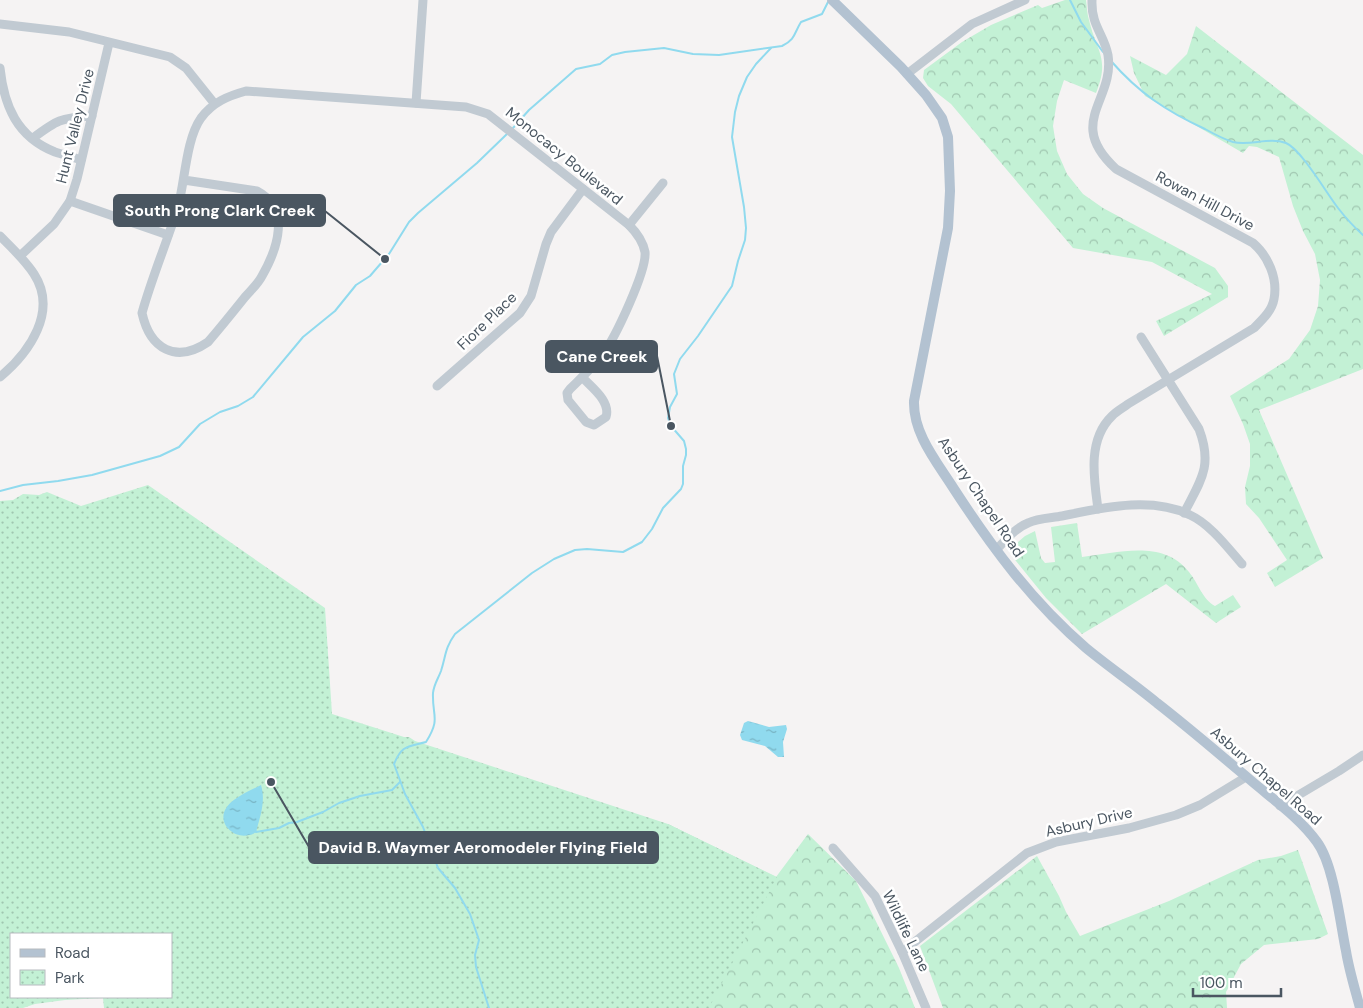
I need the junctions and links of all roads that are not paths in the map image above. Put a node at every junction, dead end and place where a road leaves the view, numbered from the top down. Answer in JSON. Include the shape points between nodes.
{"nodes":[{"id":1,"x":423,"y":0,"type":"edge"},
{"id":2,"x":1025,"y":0,"type":"edge"},
{"id":3,"x":1092,"y":0,"type":"edge"},
{"id":4,"x":835,"y":3,"type":"edge"},
{"id":5,"x":0,"y":24,"type":"edge"},
{"id":6,"x":109,"y":43,"type":"junction"},
{"id":7,"x":0,"y":68,"type":"edge"},
{"id":8,"x":907,"y":74,"type":"junction"},
{"id":9,"x":416,"y":103,"type":"junction"},
{"id":10,"x":214,"y":104,"type":"junction"},
{"id":11,"x":92,"y":116,"type":"junction"},
{"id":12,"x":33,"y":138,"type":"junction"},
{"id":13,"x":81,"y":160,"type":"junction"},
{"id":14,"x":184,"y":180,"type":"junction"},
{"id":15,"x":663,"y":183,"type":"dead end"},
{"id":16,"x":583,"y":189,"type":"junction"},
{"id":17,"x":70,"y":201,"type":"junction"},
{"id":18,"x":629,"y":225,"type":"junction"},
{"id":19,"x":168,"y":235,"type":"junction"},
{"id":20,"x":0,"y":236,"type":"edge"},
{"id":21,"x":20,"y":256,"type":"junction"},
{"id":22,"x":1141,"y":336,"type":"dead end"},
{"id":23,"x":0,"y":377,"type":"edge"},
{"id":24,"x":582,"y":377,"type":"junction"},
{"id":25,"x":1168,"y":380,"type":"junction"},
{"id":26,"x":437,"y":386,"type":"dead end"},
{"id":27,"x":1098,"y":509,"type":"junction"},
{"id":28,"x":1184,"y":513,"type":"junction"},
{"id":29,"x":996,"y":550,"type":"junction"},
{"id":30,"x":1242,"y":564,"type":"dead end"},
{"id":31,"x":1363,"y":755,"type":"edge"},
{"id":32,"x":1246,"y":777,"type":"junction"},
{"id":33,"x":1280,"y":806,"type":"junction"},
{"id":34,"x":833,"y":848,"type":"dead end"},
{"id":35,"x":902,"y":952,"type":"junction"},
{"id":36,"x":926,"y":1008,"type":"edge"},
{"id":37,"x":1360,"y":1008,"type":"edge"}],
"edges":[{"from":1,"to":9,"type":"street"},
{"from":2,"to":8,"type":"street","via":[[972,24]]},
{"from":3,"to":25,"type":"street","name":"Rowan Hill Drive","via":[[1094,22],[1108,53],[1106,79],[1093,124],[1101,152],[1116,169],[1253,243],[1268,261],[1274,276],[1274,300],[1254,328]]},
{"from":4,"to":8,"type":"main road","name":"Asbury Chapel Road"},
{"from":5,"to":6,"type":"street","via":[[69,32]]},
{"from":6,"to":10,"type":"street","via":[[170,57],[186,68]]},
{"from":6,"to":11,"type":"street","name":"Hunt Valley Drive"},
{"from":7,"to":12,"type":"street","via":[[9,110]]},
{"from":8,"to":29,"type":"main road","name":"Asbury Chapel Road","via":[[942,118],[950,154],[948,228],[914,401],[914,416],[942,470]]},
{"from":9,"to":10,"type":"street","name":"Monocacy Boulevard","via":[[246,91]]},
{"from":9,"to":16,"type":"street","name":"Monocacy Boulevard","via":[[473,109],[488,114]]},
{"from":10,"to":14,"type":"street","name":"Monocacy Boulevard","via":[[201,119],[193,136]]},
{"from":11,"to":12,"type":"street","via":[[68,117],[54,122]]},
{"from":11,"to":13,"type":"street","name":"Hunt Valley Drive"},
{"from":12,"to":13,"type":"street","via":[[54,151]]},
{"from":13,"to":17,"type":"street","name":"Hunt Valley Drive"},
{"from":14,"to":19,"type":"street","name":"Monocacy Boulevard"},
{"from":14,"to":19,"type":"street","name":"Monocacy Boulevard","via":[[257,191],[274,204],[279,226],[273,251],[261,278],[208,342],[189,352],[163,348],[145,327],[142,313]]},
{"from":15,"to":18,"type":"street"},
{"from":16,"to":18,"type":"street","name":"Monocacy Boulevard"},
{"from":16,"to":26,"type":"street","name":"Fiore Place","via":[[551,232],[531,296],[520,313]]},
{"from":17,"to":19,"type":"street"},
{"from":17,"to":21,"type":"street","name":"Hunt Valley Drive","via":[[54,224]]},
{"from":18,"to":24,"type":"street","name":"Monocacy Boulevard","via":[[643,246],[645,262],[609,345]]},
{"from":20,"to":21,"type":"street"},
{"from":21,"to":23,"type":"street","via":[[43,292],[44,304],[37,332],[12,367]]},
{"from":22,"to":25,"type":"street"},
{"from":24,"to":24,"type":"street","name":"Monocacy Boulevard","via":[[567,393],[568,400],[586,422],[594,425],[606,417],[607,408]]},
{"from":25,"to":27,"type":"street","name":"Rowan Hill Drive","via":[[1111,416],[1101,432],[1093,472]]},
{"from":25,"to":28,"type":"street","via":[[1199,429],[1205,445],[1202,479]]},
{"from":27,"to":28,"type":"street","via":[[1141,505],[1172,508]]},
{"from":27,"to":29,"type":"street","via":[[1030,522],[1018,528]]},
{"from":28,"to":30,"type":"street","via":[[1215,534]]},
{"from":29,"to":32,"type":"main road","name":"Asbury Chapel Road","via":[[1070,634]]},
{"from":31,"to":33,"type":"street"},
{"from":32,"to":33,"type":"main road","name":"Asbury Chapel Road"},
{"from":32,"to":35,"type":"street","name":"Asbury Drive","via":[[1200,805],[1176,815],[1056,842],[1028,853]]},
{"from":33,"to":37,"type":"main road","name":"Asbury Chapel Road","via":[[1311,834],[1321,848]]},
{"from":34,"to":35,"type":"street","name":"Wildlife Lane","via":[[875,896]]},
{"from":35,"to":36,"type":"street","name":"Wildlife Lane"}]}
